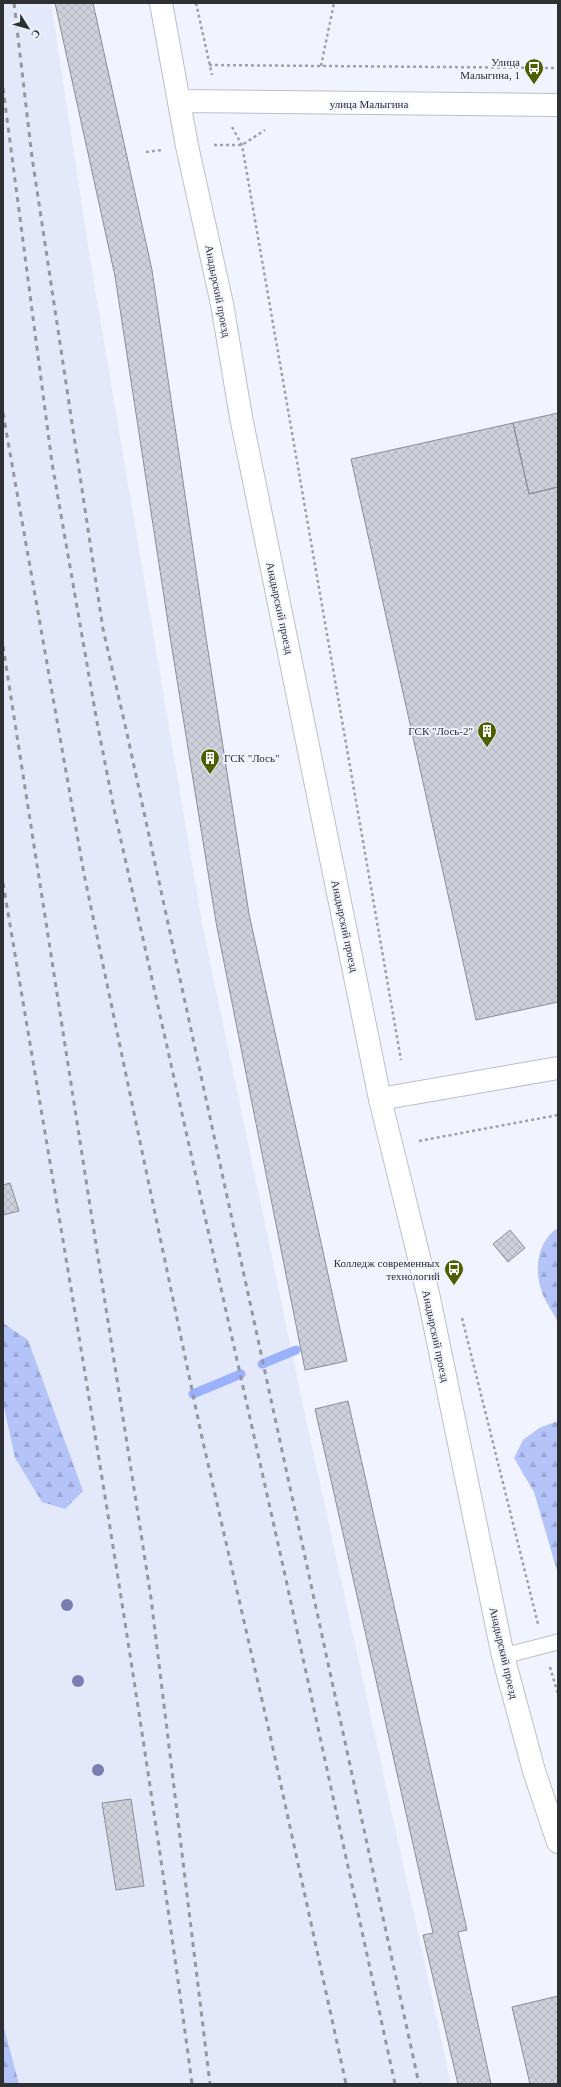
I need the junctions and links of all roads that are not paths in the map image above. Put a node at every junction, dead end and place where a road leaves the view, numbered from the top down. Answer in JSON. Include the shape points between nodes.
{"nodes":[{"id":1,"x":161,"y":3,"type":"edge"},
{"id":2,"x":180,"y":102,"type":"junction"},
{"id":3,"x":558,"y":105,"type":"edge"},
{"id":4,"x":558,"y":1068,"type":"edge"},
{"id":5,"x":380,"y":1099,"type":"junction"},
{"id":6,"x":558,"y":1642,"type":"edge"},
{"id":7,"x":503,"y":1656,"type":"junction"},
{"id":8,"x":558,"y":1842,"type":"edge"}],
"edges":[{"from":1,"to":2,"type":"street","name":"Анадырский проезд"},
{"from":2,"to":3,"type":"street","name":"улица Малыгина"},
{"from":2,"to":5,"type":"street","name":"Анадырский проезд","via":[[187,146],[222,304],[241,417]]},
{"from":4,"to":5,"type":"street"},
{"from":5,"to":7,"type":"street","name":"Анадырский проезд","via":[[428,1298]]},
{"from":6,"to":7,"type":"lane"},
{"from":7,"to":8,"type":"street","name":"Анадырский проезд","via":[[534,1771]]}]}
